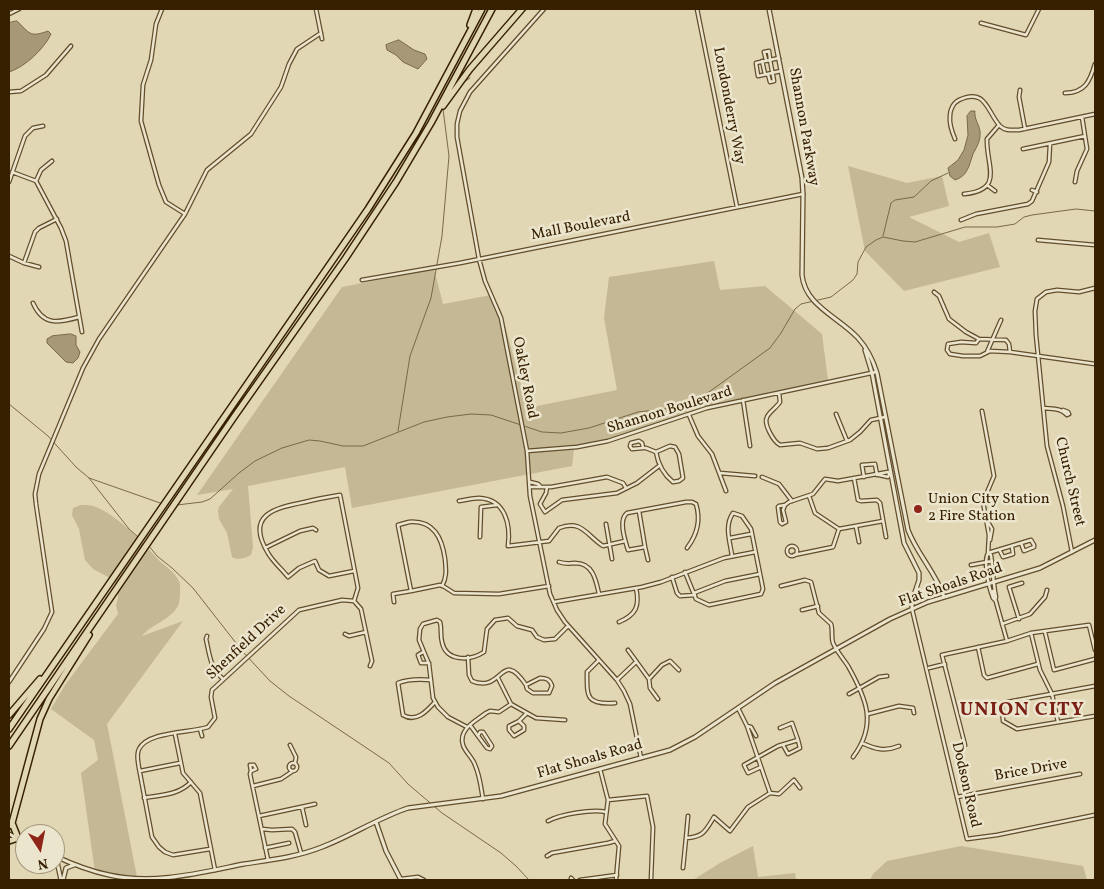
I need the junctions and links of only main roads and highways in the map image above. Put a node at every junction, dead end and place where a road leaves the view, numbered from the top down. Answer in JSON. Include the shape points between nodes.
{"nodes":[{"id":1,"x":476,"y":9,"type":"edge"},
{"id":2,"x":482,"y":9,"type":"edge"},
{"id":3,"x":492,"y":9,"type":"edge"},
{"id":4,"x":522,"y":9,"type":"edge"},
{"id":5,"x":461,"y":48,"type":"junction"},
{"id":6,"x":431,"y":123,"type":"junction"},
{"id":7,"x":113,"y":594,"type":"junction"},
{"id":8,"x":56,"y":660,"type":"junction"},
{"id":9,"x":9,"y":714,"type":"edge"},
{"id":10,"x":9,"y":729,"type":"edge"},
{"id":11,"x":9,"y":746,"type":"edge"},
{"id":12,"x":10,"y":825,"type":"edge"},
{"id":13,"x":9,"y":841,"type":"edge"}],
"edges":[{"from":1,"to":5,"type":"highway"},
{"from":2,"to":5,"type":"highway"},
{"from":3,"to":6,"type":"highway"},
{"from":4,"to":6,"type":"highway","via":[[470,69]]},
{"from":5,"to":8,"type":"highway","via":[[416,133],[368,209]]},
{"from":6,"to":7,"type":"highway","via":[[345,259]]},
{"from":7,"to":11,"type":"highway"},
{"from":7,"to":12,"type":"highway","via":[[43,712]]},
{"from":8,"to":9,"type":"highway"},
{"from":8,"to":10,"type":"highway"},
{"from":12,"to":13,"type":"highway","via":[[18,838]]}]}
